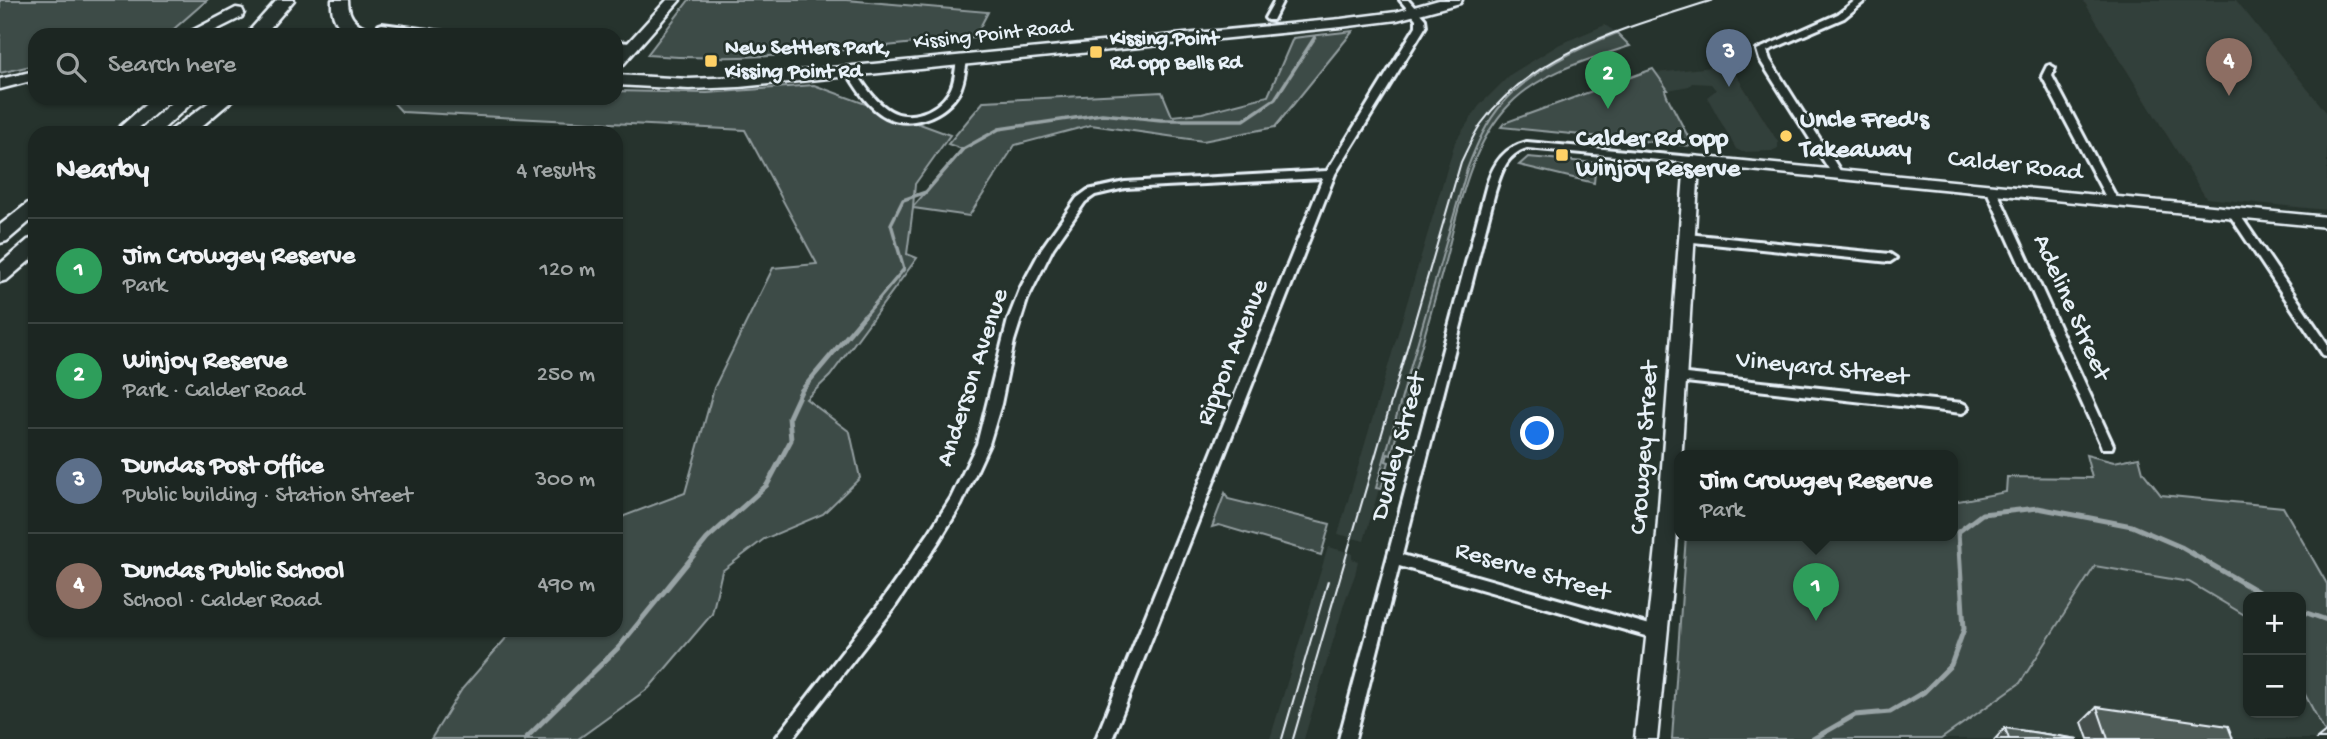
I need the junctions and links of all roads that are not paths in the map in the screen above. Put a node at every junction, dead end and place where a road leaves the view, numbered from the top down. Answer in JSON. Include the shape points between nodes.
{"nodes":[{"id":1,"x":286,"y":0,"type":"edge"},
{"id":2,"x":302,"y":0,"type":"edge"},
{"id":3,"x":341,"y":0,"type":"edge"},
{"id":4,"x":674,"y":0,"type":"edge"},
{"id":5,"x":1279,"y":0,"type":"edge"},
{"id":6,"x":1455,"y":0,"type":"edge"},
{"id":7,"x":1862,"y":0,"type":"edge"},
{"id":8,"x":1409,"y":4,"type":"edge"},
{"id":9,"x":241,"y":6,"type":"edge"},
{"id":10,"x":1270,"y":18,"type":"junction"},
{"id":11,"x":1317,"y":19,"type":"junction"},
{"id":12,"x":205,"y":28,"type":"edge"},
{"id":13,"x":224,"y":28,"type":"edge"},
{"id":14,"x":269,"y":28,"type":"edge"},
{"id":15,"x":271,"y":28,"type":"edge"},
{"id":16,"x":353,"y":28,"type":"edge"},
{"id":17,"x":623,"y":45,"type":"edge"},
{"id":18,"x":631,"y":46,"type":"junction"},
{"id":19,"x":623,"y":57,"type":"edge"},
{"id":20,"x":962,"y":60,"type":"junction"},
{"id":21,"x":623,"y":67,"type":"edge"},
{"id":22,"x":2050,"y":68,"type":"dead end"},
{"id":23,"x":851,"y":71,"type":"junction"},
{"id":24,"x":28,"y":77,"type":"edge"},
{"id":25,"x":623,"y":80,"type":"edge"},
{"id":26,"x":0,"y":84,"type":"edge"},
{"id":27,"x":28,"y":86,"type":"edge"},
{"id":28,"x":0,"y":93,"type":"edge"},
{"id":29,"x":156,"y":105,"type":"edge"},
{"id":30,"x":180,"y":105,"type":"edge"},
{"id":31,"x":198,"y":105,"type":"edge"},
{"id":32,"x":217,"y":105,"type":"edge"},
{"id":33,"x":130,"y":126,"type":"edge"},
{"id":34,"x":155,"y":126,"type":"edge"},
{"id":35,"x":174,"y":126,"type":"edge"},
{"id":36,"x":191,"y":126,"type":"edge"},
{"id":37,"x":1692,"y":160,"type":"junction"},
{"id":38,"x":1498,"y":167,"type":"joint"},
{"id":39,"x":1331,"y":174,"type":"junction"},
{"id":40,"x":1837,"y":174,"type":"junction"},
{"id":41,"x":1991,"y":189,"type":"junction"},
{"id":42,"x":2113,"y":201,"type":"junction"},
{"id":43,"x":28,"y":213,"type":"edge"},
{"id":44,"x":2234,"y":214,"type":"junction"},
{"id":45,"x":2327,"y":222,"type":"edge"},
{"id":46,"x":28,"y":234,"type":"edge"},
{"id":47,"x":0,"y":236,"type":"edge"},
{"id":48,"x":1687,"y":238,"type":"junction"},
{"id":49,"x":28,"y":251,"type":"edge"},
{"id":50,"x":0,"y":257,"type":"edge"},
{"id":51,"x":1891,"y":258,"type":"dead end"},
{"id":52,"x":0,"y":275,"type":"edge"},
{"id":53,"x":2327,"y":352,"type":"edge"},
{"id":54,"x":1677,"y":377,"type":"junction"},
{"id":55,"x":1962,"y":408,"type":"dead end"},
{"id":56,"x":2107,"y":445,"type":"dead end"},
{"id":57,"x":1394,"y":559,"type":"junction"},
{"id":58,"x":1657,"y":634,"type":"junction"},
{"id":59,"x":783,"y":739,"type":"edge"},
{"id":60,"x":1104,"y":739,"type":"edge"},
{"id":61,"x":1347,"y":739,"type":"edge"},
{"id":62,"x":1646,"y":739,"type":"edge"}],
"edges":[{"from":1,"to":14,"type":"highway"},
{"from":2,"to":15,"type":"highway"},
{"from":3,"to":16,"type":"highway","via":[[339,12]]},
{"from":4,"to":18,"type":"street"},
{"from":5,"to":10,"type":"street"},
{"from":6,"to":8,"type":"main road","name":"Kissing Point Road"},
{"from":7,"to":40,"type":"street","via":[[1841,16],[1762,50]]},
{"from":8,"to":11,"type":"main road","name":"Kissing Point Road"},
{"from":8,"to":39,"type":"street","name":"Rippon Avenue","via":[[1421,26]]},
{"from":9,"to":12,"type":"highway"},
{"from":9,"to":13,"type":"highway"},
{"from":10,"to":11,"type":"main road","name":"Kissing Point Road"},
{"from":10,"to":21,"type":"main road","name":"Kissing Point Road","via":[[752,68],[656,71]]},
{"from":11,"to":20,"type":"main road","name":"Kissing Point Road"},
{"from":17,"to":18,"type":"street"},
{"from":18,"to":19,"type":"street"},
{"from":20,"to":23,"type":"main road","name":"Kissing Point Road"},
{"from":20,"to":23,"type":"street","via":[[958,83],[948,100],[907,119],[882,111]]},
{"from":22,"to":42,"type":"street","via":[[2047,76]]},
{"from":23,"to":25,"type":"main road","name":"Kissing Point Road","via":[[701,84]]},
{"from":24,"to":26,"type":"main road"},
{"from":27,"to":28,"type":"main road"},
{"from":29,"to":33,"type":"highway"},
{"from":30,"to":34,"type":"highway"},
{"from":31,"to":35,"type":"highway"},
{"from":32,"to":36,"type":"highway"},
{"from":37,"to":38,"type":"street","name":"Calder Road","via":[[1527,145],[1507,152]]},
{"from":37,"to":40,"type":"street","name":"Calder Road"},
{"from":37,"to":48,"type":"street","name":"Crowgey Street"},
{"from":38,"to":57,"type":"street","name":"Dudley Street"},
{"from":39,"to":59,"type":"street","name":"Anderson Avenue","via":[[1125,185],[1092,192],[1081,200],[1021,299],[989,425],[958,496],[908,576]]},
{"from":39,"to":60,"type":"street","name":"Rippon Avenue"},
{"from":40,"to":41,"type":"street","name":"Calder Road"},
{"from":41,"to":42,"type":"street","name":"Calder Road"},
{"from":41,"to":56,"type":"street","name":"Adeline Street"},
{"from":42,"to":44,"type":"street","name":"Calder Road"},
{"from":43,"to":47,"type":"highway"},
{"from":44,"to":45,"type":"street","name":"Calder Road"},
{"from":44,"to":53,"type":"street"},
{"from":46,"to":50,"type":"highway"},
{"from":48,"to":51,"type":"street"},
{"from":48,"to":54,"type":"street","name":"Crowgey Street"},
{"from":49,"to":52,"type":"highway"},
{"from":54,"to":55,"type":"street","name":"Vineyard Street"},
{"from":54,"to":58,"type":"street","name":"Crowgey Street"},
{"from":57,"to":58,"type":"street","name":"Reserve Street"},
{"from":57,"to":61,"type":"street","name":"Dudley Street"},
{"from":58,"to":62,"type":"street","name":"Crowgey Street"}]}
